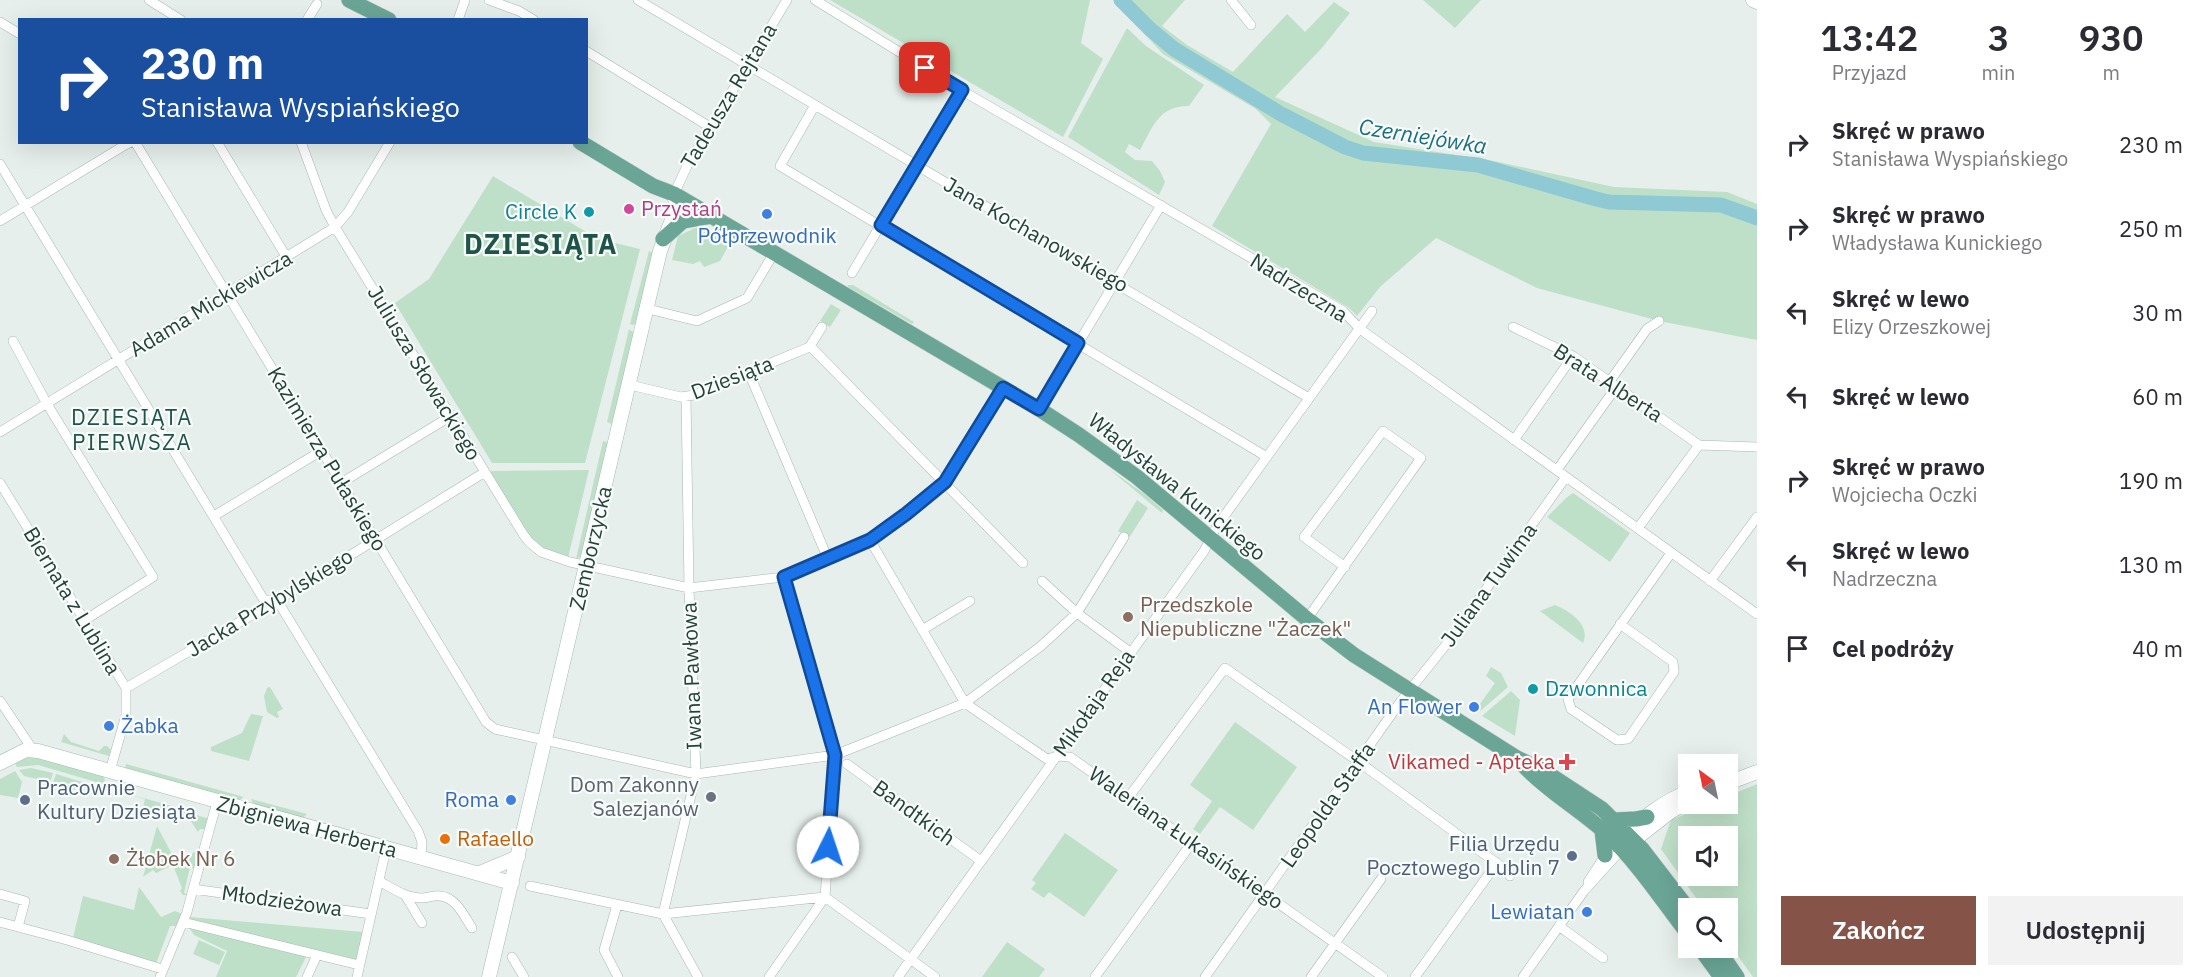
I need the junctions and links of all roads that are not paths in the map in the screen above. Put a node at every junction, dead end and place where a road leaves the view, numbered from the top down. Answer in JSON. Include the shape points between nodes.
{"nodes":[{"id":1,"x":149,"y":0,"type":"edge"},
{"id":2,"x":465,"y":0,"type":"edge"},
{"id":3,"x":489,"y":0,"type":"edge"},
{"id":4,"x":787,"y":0,"type":"edge"},
{"id":5,"x":815,"y":0,"type":"edge"},
{"id":6,"x":1231,"y":0,"type":"edge"},
{"id":7,"x":641,"y":1,"type":"edge"},
{"id":8,"x":317,"y":3,"type":"dead end"},
{"id":9,"x":354,"y":3,"type":"edge"},
{"id":10,"x":178,"y":18,"type":"edge"},
{"id":11,"x":308,"y":18,"type":"edge"},
{"id":12,"x":373,"y":18,"type":"edge"},
{"id":13,"x":385,"y":18,"type":"edge"},
{"id":14,"x":459,"y":18,"type":"edge"},
{"id":15,"x":531,"y":18,"type":"edge"},
{"id":16,"x":0,"y":22,"type":"edge"},
{"id":17,"x":1251,"y":25,"type":"dead end"},
{"id":18,"x":18,"y":33,"type":"edge"},
{"id":19,"x":588,"y":52,"type":"edge"},
{"id":20,"x":749,"y":65,"type":"junction"},
{"id":21,"x":962,"y":90,"type":"junction"},
{"id":22,"x":815,"y":105,"type":"junction"},
{"id":23,"x":710,"y":127,"type":"junction"},
{"id":24,"x":588,"y":136,"type":"edge"},
{"id":25,"x":130,"y":144,"type":"edge"},
{"id":26,"x":134,"y":144,"type":"edge"},
{"id":27,"x":218,"y":144,"type":"edge"},
{"id":28,"x":302,"y":144,"type":"edge"},
{"id":29,"x":389,"y":144,"type":"edge"},
{"id":30,"x":583,"y":144,"type":"edge"},
{"id":31,"x":0,"y":164,"type":"edge"},
{"id":32,"x":917,"y":165,"type":"junction"},
{"id":33,"x":674,"y":194,"type":"junction"},
{"id":34,"x":1161,"y":205,"type":"junction"},
{"id":35,"x":25,"y":206,"type":"junction"},
{"id":36,"x":711,"y":216,"type":"junction"},
{"id":37,"x":0,"y":221,"type":"edge"},
{"id":38,"x":881,"y":225,"type":"junction"},
{"id":39,"x":335,"y":227,"type":"junction"},
{"id":40,"x":663,"y":239,"type":"junction"},
{"id":41,"x":774,"y":253,"type":"junction"},
{"id":42,"x":287,"y":258,"type":"junction"},
{"id":43,"x":852,"y":273,"type":"dead end"},
{"id":44,"x":1116,"y":282,"type":"junction"},
{"id":45,"x":226,"y":295,"type":"junction"},
{"id":46,"x":648,"y":309,"type":"junction"},
{"id":47,"x":1372,"y":311,"type":"dead end"},
{"id":48,"x":1659,"y":321,"type":"dead end"},
{"id":49,"x":822,"y":327,"type":"dead end"},
{"id":50,"x":1513,"y":327,"type":"dead end"},
{"id":51,"x":1360,"y":329,"type":"junction"},
{"id":52,"x":13,"y":341,"type":"dead end"},
{"id":53,"x":1078,"y":343,"type":"junction"},
{"id":54,"x":810,"y":346,"type":"junction"},
{"id":55,"x":1573,"y":356,"type":"junction"},
{"id":56,"x":119,"y":360,"type":"junction"},
{"id":57,"x":749,"y":373,"type":"junction"},
{"id":58,"x":1613,"y":383,"type":"junction"},
{"id":59,"x":630,"y":385,"type":"junction"},
{"id":60,"x":1003,"y":388,"type":"junction"},
{"id":61,"x":686,"y":397,"type":"junction"},
{"id":62,"x":1309,"y":398,"type":"junction"},
{"id":63,"x":47,"y":404,"type":"junction"},
{"id":64,"x":1039,"y":409,"type":"junction"},
{"id":65,"x":451,"y":416,"type":"junction"},
{"id":66,"x":0,"y":432,"type":"edge"},
{"id":67,"x":1514,"y":440,"type":"junction"},
{"id":68,"x":1699,"y":445,"type":"junction"},
{"id":69,"x":1757,"y":447,"type":"edge"},
{"id":70,"x":321,"y":451,"type":"junction"},
{"id":71,"x":1267,"y":457,"type":"junction"},
{"id":72,"x":1557,"y":470,"type":"junction"},
{"id":73,"x":485,"y":472,"type":"junction"},
{"id":74,"x":1566,"y":477,"type":"junction"},
{"id":75,"x":945,"y":482,"type":"junction"},
{"id":76,"x":0,"y":483,"type":"edge"},
{"id":77,"x":341,"y":483,"type":"junction"},
{"id":78,"x":214,"y":516,"type":"junction"},
{"id":79,"x":1757,"y":517,"type":"edge"},
{"id":80,"x":1638,"y":528,"type":"junction"},
{"id":81,"x":1124,"y":537,"type":"dead end"},
{"id":82,"x":1211,"y":539,"type":"junction"},
{"id":83,"x":376,"y":540,"type":"junction"},
{"id":84,"x":870,"y":540,"type":"junction"},
{"id":85,"x":1671,"y":553,"type":"junction"},
{"id":86,"x":828,"y":559,"type":"junction"},
{"id":87,"x":1023,"y":563,"type":"dead end"},
{"id":88,"x":587,"y":567,"type":"junction"},
{"id":89,"x":1345,"y":567,"type":"junction"},
{"id":90,"x":784,"y":577,"type":"junction"},
{"id":91,"x":1042,"y":581,"type":"dead end"},
{"id":92,"x":1710,"y":581,"type":"junction"},
{"id":93,"x":689,"y":588,"type":"junction"},
{"id":94,"x":277,"y":600,"type":"junction"},
{"id":95,"x":970,"y":601,"type":"dead end"},
{"id":96,"x":1077,"y":613,"type":"junction"},
{"id":97,"x":1757,"y":614,"type":"edge"},
{"id":98,"x":1307,"y":619,"type":"junction"},
{"id":99,"x":85,"y":620,"type":"junction"},
{"id":100,"x":1620,"y":624,"type":"junction"},
{"id":101,"x":922,"y":630,"type":"junction"},
{"id":102,"x":1130,"y":652,"type":"junction"},
{"id":103,"x":126,"y":688,"type":"junction"},
{"id":104,"x":1410,"y":691,"type":"junction"},
{"id":105,"x":0,"y":701,"type":"edge"},
{"id":106,"x":965,"y":703,"type":"junction"},
{"id":107,"x":545,"y":742,"type":"junction"},
{"id":108,"x":33,"y":750,"type":"junction"},
{"id":109,"x":835,"y":755,"type":"junction"},
{"id":110,"x":1058,"y":756,"type":"junction"},
{"id":111,"x":1359,"y":762,"type":"junction"},
{"id":112,"x":0,"y":763,"type":"edge"},
{"id":113,"x":847,"y":764,"type":"dead end"},
{"id":114,"x":110,"y":771,"type":"junction"},
{"id":115,"x":1757,"y":772,"type":"edge"},
{"id":116,"x":696,"y":774,"type":"junction"},
{"id":117,"x":1738,"y":779,"type":"edge"},
{"id":118,"x":1678,"y":797,"type":"edge"},
{"id":119,"x":1128,"y":798,"type":"junction"},
{"id":120,"x":216,"y":802,"type":"junction"},
{"id":121,"x":1678,"y":807,"type":"edge"},
{"id":122,"x":1647,"y":817,"type":"junction"},
{"id":123,"x":1609,"y":825,"type":"junction"},
{"id":124,"x":1625,"y":841,"type":"junction"},
{"id":125,"x":1191,"y":844,"type":"junction"},
{"id":126,"x":386,"y":849,"type":"junction"},
{"id":127,"x":1605,"y":855,"type":"junction"},
{"id":128,"x":518,"y":857,"type":"junction"},
{"id":129,"x":422,"y":858,"type":"junction"},
{"id":130,"x":981,"y":861,"type":"junction"},
{"id":131,"x":1497,"y":863,"type":"junction"},
{"id":132,"x":480,"y":873,"type":"junction"},
{"id":133,"x":1510,"y":876,"type":"dead end"},
{"id":134,"x":1381,"y":879,"type":"dead end"},
{"id":135,"x":379,"y":881,"type":"junction"},
{"id":136,"x":512,"y":883,"type":"junction"},
{"id":137,"x":530,"y":886,"type":"dead end"},
{"id":138,"x":193,"y":889,"type":"junction"},
{"id":139,"x":1584,"y":891,"type":"junction"},
{"id":140,"x":1265,"y":893,"type":"junction"},
{"id":141,"x":0,"y":894,"type":"edge"},
{"id":142,"x":405,"y":895,"type":"junction"},
{"id":143,"x":825,"y":897,"type":"junction"},
{"id":144,"x":1678,"y":898,"type":"edge"},
{"id":145,"x":617,"y":905,"type":"junction"},
{"id":146,"x":371,"y":914,"type":"junction"},
{"id":147,"x":663,"y":914,"type":"junction"},
{"id":148,"x":1678,"y":919,"type":"edge"},
{"id":149,"x":0,"y":922,"type":"edge"},
{"id":150,"x":183,"y":922,"type":"junction"},
{"id":151,"x":422,"y":923,"type":"dead end"},
{"id":152,"x":1558,"y":926,"type":"junction"},
{"id":153,"x":18,"y":927,"type":"junction"},
{"id":154,"x":472,"y":928,"type":"dead end"},
{"id":155,"x":1335,"y":944,"type":"junction"},
{"id":156,"x":317,"y":955,"type":"junction"},
{"id":157,"x":512,"y":957,"type":"dead end"},
{"id":158,"x":911,"y":958,"type":"junction"},
{"id":159,"x":1603,"y":958,"type":"dead end"},
{"id":160,"x":1707,"y":958,"type":"edge"},
{"id":161,"x":1724,"y":958,"type":"edge"},
{"id":162,"x":359,"y":965,"type":"junction"},
{"id":163,"x":161,"y":973,"type":"edge"},
{"id":164,"x":307,"y":977,"type":"edge"},
{"id":165,"x":357,"y":977,"type":"edge"},
{"id":166,"x":489,"y":977,"type":"edge"},
{"id":167,"x":524,"y":977,"type":"edge"},
{"id":168,"x":618,"y":977,"type":"edge"},
{"id":169,"x":698,"y":977,"type":"edge"},
{"id":170,"x":769,"y":977,"type":"edge"},
{"id":171,"x":898,"y":977,"type":"edge"},
{"id":172,"x":935,"y":977,"type":"edge"},
{"id":173,"x":1095,"y":977,"type":"edge"},
{"id":174,"x":1205,"y":977,"type":"edge"},
{"id":175,"x":1311,"y":977,"type":"edge"},
{"id":176,"x":1383,"y":977,"type":"edge"},
{"id":177,"x":1415,"y":977,"type":"edge"},
{"id":178,"x":1523,"y":977,"type":"edge"},
{"id":179,"x":1721,"y":977,"type":"edge"},
{"id":180,"x":1737,"y":977,"type":"edge"}],
"edges":[{"from":1,"to":10,"type":"street"},
{"from":2,"to":14,"type":"street"},
{"from":3,"to":15,"type":"street"},
{"from":4,"to":20,"type":"street","name":"Tadeusza Rejtana"},
{"from":5,"to":21,"type":"street","name":"Nadrzeczna"},
{"from":6,"to":17,"type":"street"},
{"from":7,"to":20,"type":"street","name":"Jana Kochanowskiego"},
{"from":8,"to":11,"type":"street"},
{"from":9,"to":12,"type":"main road"},
{"from":9,"to":13,"type":"main road"},
{"from":16,"to":18,"type":"street"},
{"from":19,"to":23,"type":"street"},
{"from":20,"to":22,"type":"street","name":"Jana Kochanowskiego"},
{"from":20,"to":23,"type":"street","name":"Tadeusza Rejtana"},
{"from":21,"to":32,"type":"street"},
{"from":21,"to":34,"type":"street","name":"Nadrzeczna"},
{"from":22,"to":32,"type":"street","name":"Jana Kochanowskiego"},
{"from":22,"to":38,"type":"street","via":[[780,166]]},
{"from":23,"to":33,"type":"street","name":"Tadeusza Rejtana"},
{"from":24,"to":33,"type":"main road","name":"Władysława Kunickiego","via":[[658,178]]},
{"from":25,"to":35,"type":"street"},
{"from":26,"to":45,"type":"street","name":"Kazimierza Pułaskiego"},
{"from":27,"to":42,"type":"street"},
{"from":28,"to":39,"type":"street","name":"Juliusza Słowackiego"},
{"from":29,"to":39,"type":"street","name":"Adama Mickiewicza"},
{"from":30,"to":33,"type":"main road","name":"Władysława Kunickiego","via":[[653,186]]},
{"from":31,"to":35,"type":"street"},
{"from":32,"to":38,"type":"street"},
{"from":32,"to":44,"type":"street","name":"Jana Kochanowskiego"},
{"from":33,"to":36,"type":"main road","name":"Władysława Kunickiego"},
{"from":33,"to":40,"type":"street","name":"Zemborzycka","via":[[676,207]]},
{"from":34,"to":44,"type":"street"},
{"from":34,"to":51,"type":"street","name":"Nadrzeczna","via":[[1343,310]]},
{"from":35,"to":37,"type":"street"},
{"from":35,"to":56,"type":"street"},
{"from":36,"to":40,"type":"main road","via":[[683,221]]},
{"from":36,"to":41,"type":"main road","name":"Władysława Kunickiego"},
{"from":38,"to":43,"type":"street"},
{"from":38,"to":53,"type":"street"},
{"from":39,"to":42,"type":"street","name":"Adama Mickiewicza"},
{"from":39,"to":65,"type":"street","name":"Juliusza Słowackiego"},
{"from":40,"to":46,"type":"street","name":"Zemborzycka"},
{"from":41,"to":46,"type":"street","via":[[747,298],[697,321]]},
{"from":41,"to":60,"type":"main road","name":"Władysława Kunickiego"},
{"from":42,"to":45,"type":"street","name":"Adama Mickiewicza"},
{"from":44,"to":53,"type":"street"},
{"from":44,"to":62,"type":"street","name":"Jana Kochanowskiego"},
{"from":45,"to":56,"type":"street","name":"Adama Mickiewicza"},
{"from":45,"to":70,"type":"street","name":"Kazimierza Pułaskiego"},
{"from":46,"to":59,"type":"street","name":"Zemborzycka"},
{"from":47,"to":51,"type":"street","name":"Mikołaja Reja"},
{"from":48,"to":58,"type":"street","via":[[1647,329]]},
{"from":49,"to":54,"type":"street"},
{"from":50,"to":55,"type":"street","name":"Brata Alberta"},
{"from":51,"to":62,"type":"street","name":"Mikołaja Reja"},
{"from":51,"to":67,"type":"street","name":"Nadrzeczna"},
{"from":52,"to":63,"type":"street"},
{"from":53,"to":64,"type":"street"},
{"from":53,"to":71,"type":"street"},
{"from":54,"to":57,"type":"street","name":"Dziesiąta"},
{"from":54,"to":75,"type":"street"},
{"from":55,"to":58,"type":"street","name":"Brata Alberta"},
{"from":55,"to":67,"type":"street"},
{"from":56,"to":63,"type":"street","name":"Adama Mickiewicza"},
{"from":56,"to":78,"type":"street"},
{"from":57,"to":61,"type":"street","name":"Dziesiąta"},
{"from":57,"to":86,"type":"street"},
{"from":58,"to":68,"type":"street","name":"Brata Alberta"},
{"from":58,"to":72,"type":"street"},
{"from":59,"to":61,"type":"street","name":"Dziesiąta"},
{"from":59,"to":88,"type":"street","name":"Zemborzycka"},
{"from":60,"to":64,"type":"main road","name":"Władysława Kunickiego"},
{"from":60,"to":75,"type":"street","name":"Juliusza Słowackiego"},
{"from":61,"to":93,"type":"street","name":"Iwana Pawłowa"},
{"from":62,"to":71,"type":"street","name":"Mikołaja Reja"},
{"from":63,"to":66,"type":"street","name":"Adama Mickiewicza"},
{"from":63,"to":99,"type":"street","via":[[153,578]]},
{"from":64,"to":82,"type":"main road","name":"Władysława Kunickiego","via":[[1122,465]]},
{"from":65,"to":73,"type":"street","name":"Juliusza Słowackiego"},
{"from":65,"to":77,"type":"street"},
{"from":67,"to":72,"type":"street","name":"Nadrzeczna"},
{"from":68,"to":69,"type":"street"},
{"from":68,"to":80,"type":"street"},
{"from":70,"to":77,"type":"street","name":"Kazimierza Pułaskiego"},
{"from":70,"to":78,"type":"street"},
{"from":71,"to":82,"type":"street","name":"Mikołaja Reja"},
{"from":72,"to":74,"type":"street","name":"Nadrzeczna"},
{"from":73,"to":83,"type":"street","name":"Jacka Przybylskiego"},
{"from":73,"to":88,"type":"street","name":"Juliusza Słowackiego","via":[[529,542],[541,552]]},
{"from":74,"to":80,"type":"street","name":"Nadrzeczna"},
{"from":74,"to":104,"type":"street","name":"Juliana Tuwima"},
{"from":75,"to":84,"type":"street","name":"Juliusza Słowackiego"},
{"from":75,"to":87,"type":"street"},
{"from":76,"to":99,"type":"street","name":"Biernata z Lublina"},
{"from":77,"to":83,"type":"street","name":"Kazimierza Pułaskiego"},
{"from":78,"to":94,"type":"street","via":[[264,600]]},
{"from":79,"to":92,"type":"street"},
{"from":80,"to":85,"type":"street","name":"Nadrzeczna"},
{"from":81,"to":96,"type":"street","name":"Kazimierza Pułaskiego"},
{"from":82,"to":98,"type":"main road","name":"Władysława Kunickiego"},
{"from":82,"to":102,"type":"street","name":"Mikołaja Reja"},
{"from":83,"to":94,"type":"street","name":"Jacka Przybylskiego"},
{"from":83,"to":107,"type":"street","name":"Kazimierza Pułaskiego","via":[[489,725]]},
{"from":84,"to":86,"type":"street","name":"Juliusza Słowackiego"},
{"from":84,"to":101,"type":"street","name":"Waleriana Łukasińskiego"},
{"from":85,"to":92,"type":"street","name":"Nadrzeczna"},
{"from":85,"to":100,"type":"street"},
{"from":86,"to":90,"type":"street","name":"Juliusza Słowackiego"},
{"from":88,"to":93,"type":"street","name":"Juliusza Słowackiego"},
{"from":88,"to":107,"type":"street","name":"Zemborzycka"},
{"from":89,"to":89,"type":"street","via":[[1421,458],[1383,431],[1304,537]]},
{"from":89,"to":98,"type":"street"},
{"from":90,"to":93,"type":"street","name":"Juliusza Słowackiego"},
{"from":90,"to":109,"type":"street"},
{"from":91,"to":96,"type":"street"},
{"from":92,"to":97,"type":"street","name":"Nadrzeczna"},
{"from":93,"to":116,"type":"street","name":"Iwana Pawłowa"},
{"from":94,"to":103,"type":"street","name":"Jacka Przybylskiego"},
{"from":94,"to":129,"type":"street","via":[[418,831]]},
{"from":95,"to":101,"type":"street"},
{"from":96,"to":102,"type":"street"},
{"from":96,"to":106,"type":"street","name":"Kazimierza Pułaskiego","via":[[1041,646]]},
{"from":98,"to":104,"type":"main road","name":"Władysława Kunickiego"},
{"from":99,"to":103,"type":"street","name":"Biernata z Lublina"},
{"from":100,"to":100,"type":"street","via":[[1673,662],[1674,672],[1628,739],[1617,740],[1571,709],[1568,699]]},
{"from":101,"to":106,"type":"street","name":"Waleriana Łukasińskiego"},
{"from":102,"to":110,"type":"street","name":"Mikołaja Reja"},
{"from":103,"to":114,"type":"street","via":[[126,715]]},
{"from":104,"to":111,"type":"street","name":"Leopolda Staffa"},
{"from":104,"to":123,"type":"main road","name":"Władysława Kunickiego","via":[[1517,758],[1535,778]]},
{"from":105,"to":108,"type":"street"},
{"from":106,"to":109,"type":"street","name":"Kazimierza Pułaskiego"},
{"from":106,"to":110,"type":"street","name":"Waleriana Łukasińskiego","via":[[1047,759]]},
{"from":107,"to":116,"type":"street","name":"Kazimierza Pułaskiego"},
{"from":107,"to":128,"type":"street","name":"Zemborzycka"},
{"from":108,"to":112,"type":"street"},
{"from":108,"to":114,"type":"street","name":"Zbigniewa Herberta"},
{"from":109,"to":116,"type":"street","name":"Kazimierza Pułaskiego"},
{"from":109,"to":143,"type":"street"},
{"from":110,"to":119,"type":"street","name":"Waleriana Łukasińskiego","via":[[1070,757]]},
{"from":110,"to":130,"type":"street","name":"Mikołaja Reja"},
{"from":111,"to":119,"type":"street","via":[[1225,668]]},
{"from":111,"to":131,"type":"street"},
{"from":111,"to":140,"type":"street","name":"Leopolda Staffa"},
{"from":113,"to":130,"type":"street","name":"Bandtkich"},
{"from":114,"to":120,"type":"street","name":"Zbigniewa Herberta"},
{"from":115,"to":117,"type":"street"},
{"from":116,"to":147,"type":"street","name":"Iwana Pawłowa"},
{"from":118,"to":122,"type":"street"},
{"from":119,"to":125,"type":"street","name":"Waleriana Łukasińskiego"},
{"from":120,"to":126,"type":"street","name":"Zbigniewa Herberta"},
{"from":120,"to":138,"type":"street","name":"Młodzieżowa"},
{"from":121,"to":124,"type":"street"},
{"from":122,"to":123,"type":"main road"},
{"from":122,"to":124,"type":"street"},
{"from":123,"to":124,"type":"main road","name":"Władysława Kunickiego"},
{"from":123,"to":127,"type":"main road"},
{"from":124,"to":127,"type":"street"},
{"from":124,"to":139,"type":"street"},
{"from":124,"to":144,"type":"main road"},
{"from":124,"to":148,"type":"main road"},
{"from":125,"to":140,"type":"street","name":"Waleriana Łukasińskiego"},
{"from":125,"to":173,"type":"street"},
{"from":126,"to":129,"type":"street","name":"Zbigniewa Herberta"},
{"from":126,"to":135,"type":"street","name":"Młodzieżowa"},
{"from":127,"to":139,"type":"street"},
{"from":128,"to":132,"type":"street"},
{"from":128,"to":136,"type":"street","name":"Zemborzycka"},
{"from":129,"to":132,"type":"street","name":"Zbigniewa Herberta"},
{"from":130,"to":158,"type":"street","name":"Mikołaja Reja"},
{"from":131,"to":133,"type":"street"},
{"from":131,"to":177,"type":"street"},
{"from":132,"to":136,"type":"street","name":"Zbigniewa Herberta"},
{"from":134,"to":155,"type":"street"},
{"from":135,"to":142,"type":"street"},
{"from":135,"to":146,"type":"street","name":"Młodzieżowa"},
{"from":136,"to":166,"type":"street","name":"Zemborzycka"},
{"from":137,"to":145,"type":"street"},
{"from":138,"to":146,"type":"street","name":"Młodzieżowa"},
{"from":138,"to":150,"type":"street","name":"Młodzieżowa"},
{"from":139,"to":152,"type":"street"},
{"from":140,"to":155,"type":"street","name":"Waleriana Łukasińskiego"},
{"from":140,"to":174,"type":"street","name":"Leopolda Staffa"},
{"from":141,"to":153,"type":"street","via":[[25,901]]},
{"from":142,"to":151,"type":"street"},
{"from":142,"to":154,"type":"street","via":[[447,897],[456,903]]},
{"from":143,"to":147,"type":"street"},
{"from":143,"to":158,"type":"street"},
{"from":143,"to":170,"type":"street"},
{"from":145,"to":147,"type":"street"},
{"from":145,"to":168,"type":"street","via":[[604,950]]},
{"from":146,"to":162,"type":"street","name":"Młodzieżowa"},
{"from":147,"to":169,"type":"street"},
{"from":149,"to":153,"type":"street"},
{"from":150,"to":156,"type":"street"},
{"from":150,"to":163,"type":"street","name":"Młodzieżowa"},
{"from":152,"to":159,"type":"street"},
{"from":152,"to":178,"type":"street"},
{"from":153,"to":163,"type":"street"},
{"from":155,"to":175,"type":"street"},
{"from":155,"to":176,"type":"street","name":"Waleriana Łukasińskiego"},
{"from":156,"to":162,"type":"street"},
{"from":156,"to":164,"type":"street"},
{"from":157,"to":167,"type":"street"},
{"from":158,"to":171,"type":"street","name":"Mikołaja Reja"},
{"from":158,"to":172,"type":"street"},
{"from":160,"to":179,"type":"main road"},
{"from":161,"to":180,"type":"main road"},
{"from":162,"to":165,"type":"street","name":"Młodzieżowa"}]}
